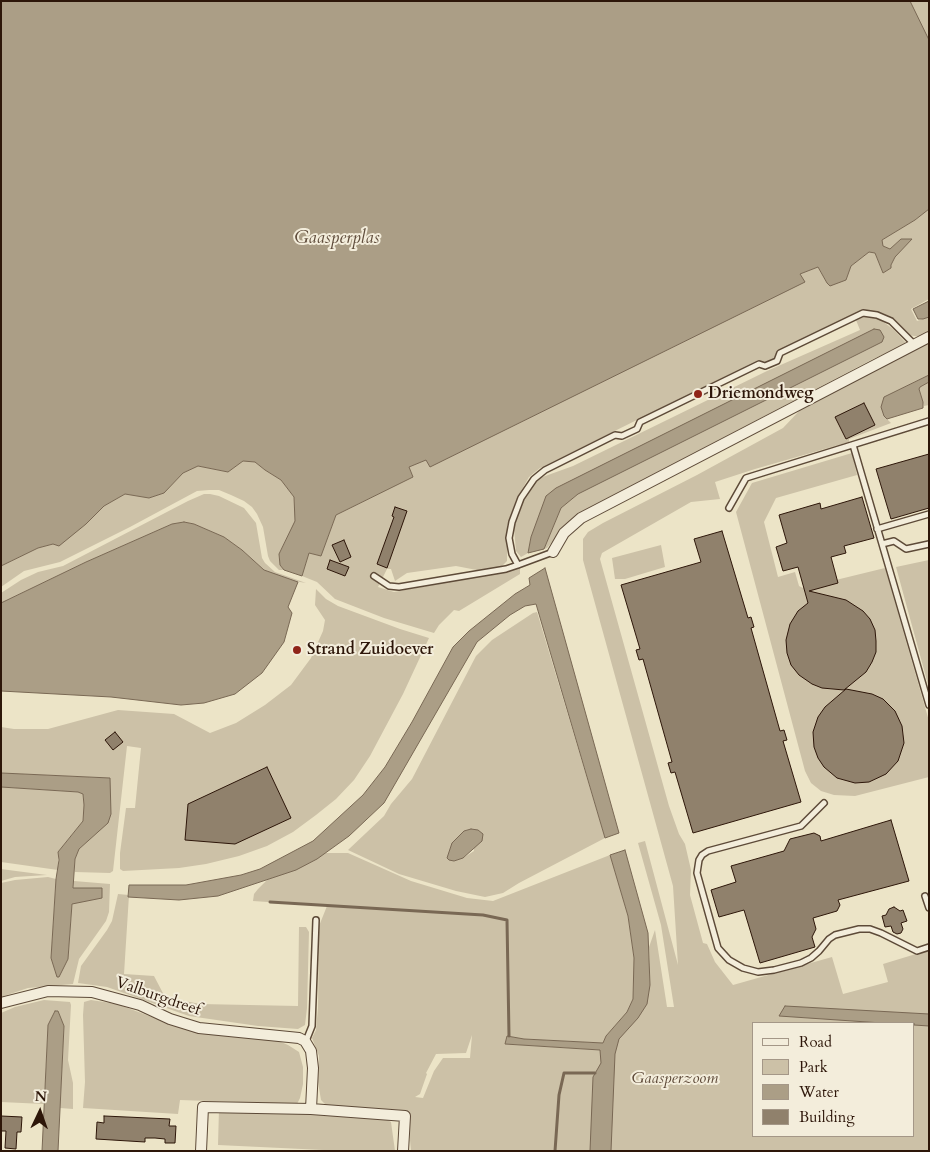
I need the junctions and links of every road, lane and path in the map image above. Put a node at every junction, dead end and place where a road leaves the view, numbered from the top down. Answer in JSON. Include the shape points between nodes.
{"nodes":[{"id":1,"x":929,"y":337,"type":"edge"},
{"id":2,"x":914,"y":344,"type":"junction"},
{"id":3,"x":929,"y":421,"type":"edge"},
{"id":4,"x":854,"y":445,"type":"junction"},
{"id":5,"x":729,"y":508,"type":"dead end"},
{"id":6,"x":929,"y":514,"type":"edge"},
{"id":7,"x":878,"y":529,"type":"junction"},
{"id":8,"x":882,"y":544,"type":"junction"},
{"id":9,"x":929,"y":544,"type":"edge"},
{"id":10,"x":553,"y":552,"type":"joint"},
{"id":11,"x":518,"y":565,"type":"junction"},
{"id":12,"x":374,"y":576,"type":"dead end"},
{"id":13,"x":929,"y":704,"type":"edge"},
{"id":14,"x":824,"y":803,"type":"dead end"},
{"id":15,"x":925,"y":896,"type":"dead end"},
{"id":16,"x":929,"y":908,"type":"edge"},
{"id":17,"x":316,"y":920,"type":"dead end"},
{"id":18,"x":929,"y":947,"type":"edge"},
{"id":19,"x":1,"y":1003,"type":"edge"},
{"id":20,"x":306,"y":1041,"type":"junction"},
{"id":21,"x":310,"y":1109,"type":"junction"},
{"id":22,"x":201,"y":1151,"type":"edge"},
{"id":23,"x":403,"y":1151,"type":"edge"}],
"edges":[{"from":1,"to":2,"type":"street"},
{"from":2,"to":10,"type":"street","via":[[581,518],[564,534]]},
{"from":2,"to":11,"type":"lane","via":[[891,321],[863,313],[780,353],[777,361],[765,366],[759,364],[640,422],[637,428],[622,436],[614,435],[545,470],[526,488],[512,522],[509,538]]},
{"from":3,"to":4,"type":"lane"},
{"from":4,"to":5,"type":"lane","via":[[746,478]]},
{"from":4,"to":7,"type":"lane"},
{"from":6,"to":7,"type":"lane"},
{"from":7,"to":8,"type":"lane"},
{"from":8,"to":9,"type":"lane","via":[[894,541],[906,549]]},
{"from":8,"to":13,"type":"lane"},
{"from":10,"to":11,"type":"lane"},
{"from":11,"to":12,"type":"lane","via":[[399,587],[389,586]]},
{"from":14,"to":18,"type":"lane","via":[[801,826],[708,851],[699,860],[697,873],[718,948],[729,960],[758,972],[801,963],[819,951],[829,939],[859,929],[882,933],[917,951]]},
{"from":15,"to":16,"type":"lane"},
{"from":17,"to":20,"type":"lane","via":[[312,1026]]},
{"from":19,"to":20,"type":"street","name":"Valburgdreef","via":[[48,991],[92,992],[140,1005],[199,1028],[291,1036]]},
{"from":20,"to":21,"type":"street","via":[[313,1068]]},
{"from":21,"to":22,"type":"street","via":[[203,1107]]},
{"from":21,"to":23,"type":"street","via":[[405,1116]]}]}
